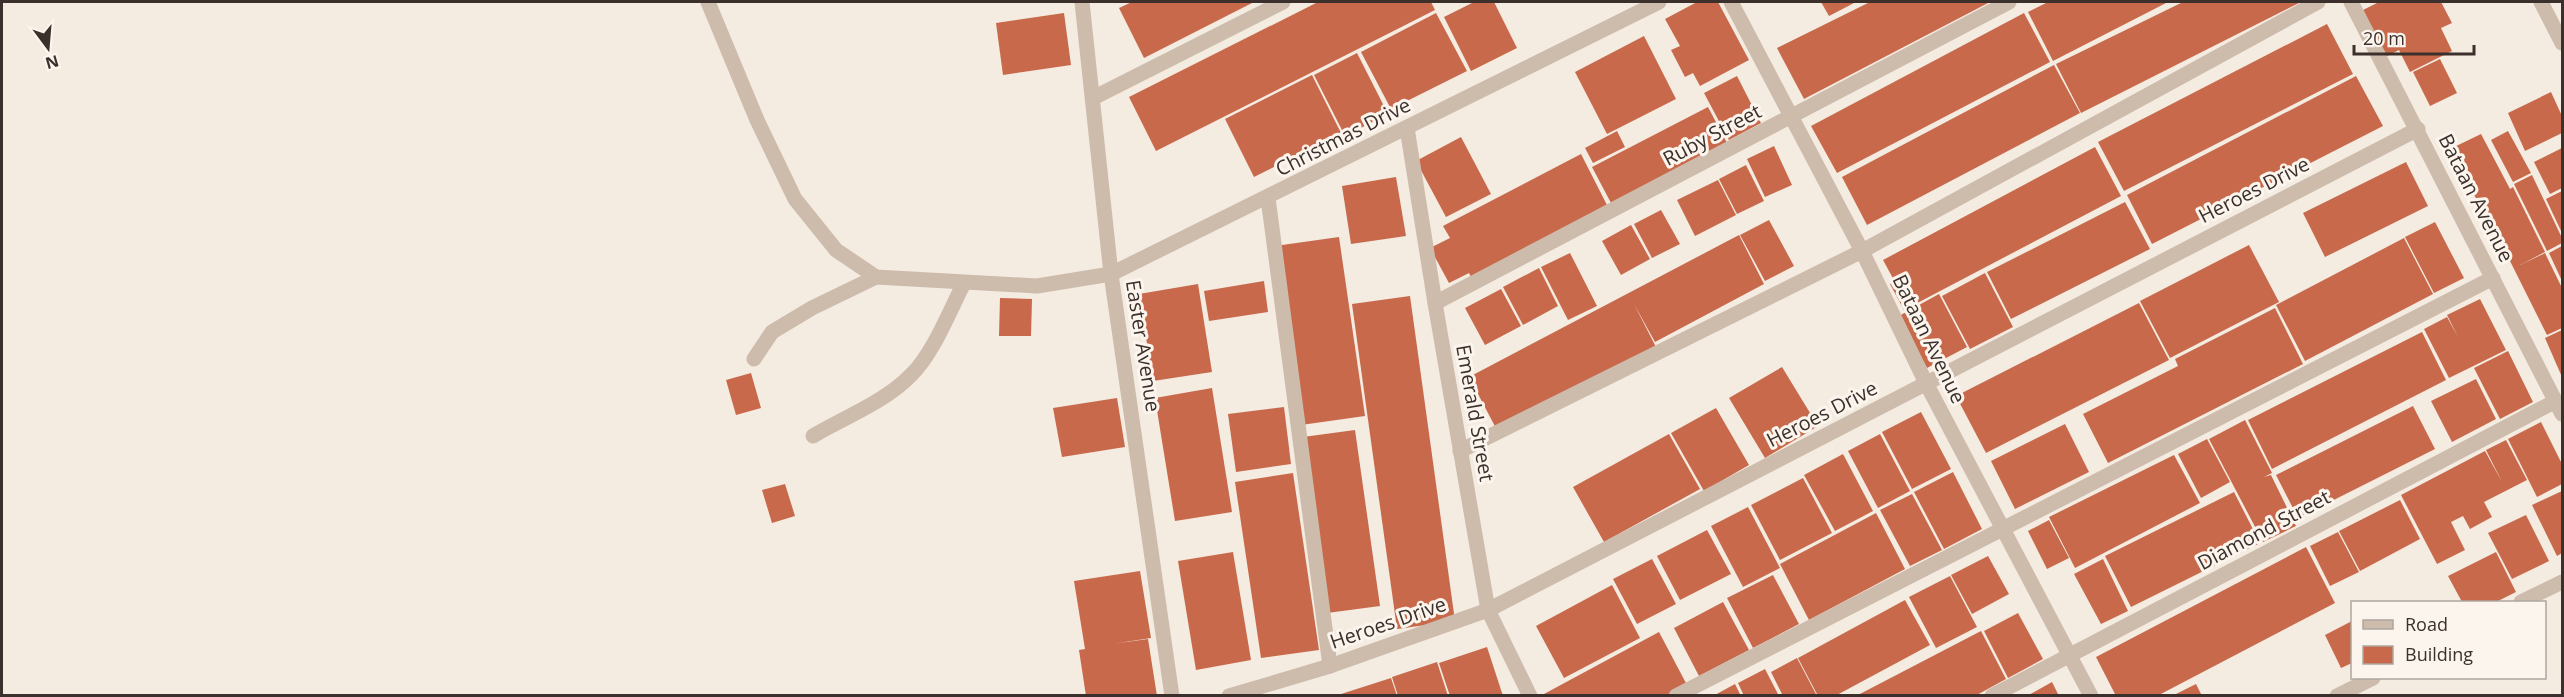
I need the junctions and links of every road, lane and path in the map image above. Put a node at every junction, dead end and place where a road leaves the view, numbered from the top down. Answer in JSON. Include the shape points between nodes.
{"nodes":[{"id":1,"x":708,"y":2,"type":"edge"},
{"id":2,"x":1082,"y":2,"type":"edge"},
{"id":3,"x":1283,"y":2,"type":"edge"},
{"id":4,"x":1659,"y":2,"type":"edge"},
{"id":5,"x":1731,"y":2,"type":"edge"},
{"id":6,"x":2008,"y":2,"type":"edge"},
{"id":7,"x":2318,"y":2,"type":"edge"},
{"id":8,"x":2351,"y":2,"type":"edge"},
{"id":9,"x":2541,"y":2,"type":"edge"},
{"id":10,"x":2562,"y":44,"type":"edge"},
{"id":11,"x":1094,"y":98,"type":"junction"},
{"id":12,"x":1792,"y":117,"type":"junction"},
{"id":13,"x":1407,"y":128,"type":"junction"},
{"id":14,"x":2418,"y":129,"type":"junction"},
{"id":15,"x":1268,"y":198,"type":"junction"},
{"id":16,"x":1862,"y":251,"type":"junction"},
{"id":17,"x":1111,"y":274,"type":"junction"},
{"id":18,"x":876,"y":277,"type":"junction"},
{"id":19,"x":2493,"y":278,"type":"junction"},
{"id":20,"x":964,"y":283,"type":"junction"},
{"id":21,"x":1434,"y":303,"type":"junction"},
{"id":22,"x":754,"y":359,"type":"dead end"},
{"id":23,"x":1926,"y":383,"type":"junction"},
{"id":24,"x":2559,"y":407,"type":"edge"},
{"id":25,"x":813,"y":436,"type":"dead end"},
{"id":26,"x":1460,"y":451,"type":"junction"},
{"id":27,"x":2003,"y":528,"type":"junction"},
{"id":28,"x":2562,"y":582,"type":"edge"},
{"id":29,"x":2526,"y":601,"type":"edge"},
{"id":30,"x":1488,"y":610,"type":"junction"},
{"id":31,"x":2070,"y":656,"type":"junction"},
{"id":32,"x":1330,"y":666,"type":"junction"},
{"id":33,"x":2371,"y":679,"type":"edge"},
{"id":34,"x":1172,"y":696,"type":"edge"},
{"id":35,"x":1229,"y":696,"type":"edge"},
{"id":36,"x":1530,"y":696,"type":"edge"},
{"id":37,"x":1676,"y":696,"type":"edge"},
{"id":38,"x":1992,"y":696,"type":"edge"},
{"id":39,"x":2091,"y":696,"type":"edge"},
{"id":40,"x":2337,"y":696,"type":"edge"}],
"edges":[{"from":1,"to":18,"type":"street","via":[[795,199],[836,250]]},
{"from":2,"to":11,"type":"street","name":"Easter Avenue"},
{"from":3,"to":11,"type":"street"},
{"from":4,"to":13,"type":"street","name":"Christmas Drive"},
{"from":5,"to":12,"type":"street","name":"Bataan Avenue"},
{"from":6,"to":12,"type":"street","name":"Ruby Street"},
{"from":7,"to":16,"type":"street"},
{"from":8,"to":14,"type":"street","name":"Bataan Avenue"},
{"from":9,"to":10,"type":"street"},
{"from":11,"to":17,"type":"street","name":"Easter Avenue"},
{"from":12,"to":16,"type":"street","name":"Bataan Avenue"},
{"from":12,"to":21,"type":"street","name":"Ruby Street"},
{"from":13,"to":15,"type":"street","name":"Christmas Drive"},
{"from":13,"to":21,"type":"street","name":"Emerald Street"},
{"from":14,"to":19,"type":"street","name":"Bataan Avenue"},
{"from":14,"to":23,"type":"street","name":"Heroes Drive"},
{"from":15,"to":17,"type":"street","name":"Christmas Drive"},
{"from":15,"to":32,"type":"street"},
{"from":16,"to":23,"type":"street","name":"Bataan Avenue"},
{"from":16,"to":26,"type":"street"},
{"from":17,"to":20,"type":"street","name":"Christmas Drive","via":[[1037,286]]},
{"from":17,"to":34,"type":"street","name":"Easter Avenue"},
{"from":18,"to":20,"type":"street","name":"Christmas Drive"},
{"from":18,"to":22,"type":"street","via":[[772,332]]},
{"from":19,"to":24,"type":"street","name":"Bataan Avenue"},
{"from":19,"to":27,"type":"street"},
{"from":20,"to":25,"type":"street","via":[[913,374],[894,390]]},
{"from":21,"to":26,"type":"street","name":"Emerald Street"},
{"from":23,"to":27,"type":"street","name":"Bataan Avenue"},
{"from":23,"to":30,"type":"street","name":"Heroes Drive"},
{"from":24,"to":31,"type":"street","name":"Diamond Street"},
{"from":26,"to":30,"type":"street","name":"Emerald Street"},
{"from":27,"to":31,"type":"street","name":"Bataan Avenue"},
{"from":27,"to":37,"type":"street"},
{"from":28,"to":29,"type":"street"},
{"from":30,"to":32,"type":"street","name":"Heroes Drive"},
{"from":30,"to":36,"type":"street","name":"Emerald Street"},
{"from":31,"to":38,"type":"street","name":"Diamond Street"},
{"from":31,"to":39,"type":"street","name":"Bataan Avenue"},
{"from":32,"to":35,"type":"street","name":"Heroes Drive"},
{"from":33,"to":40,"type":"street"}]}
